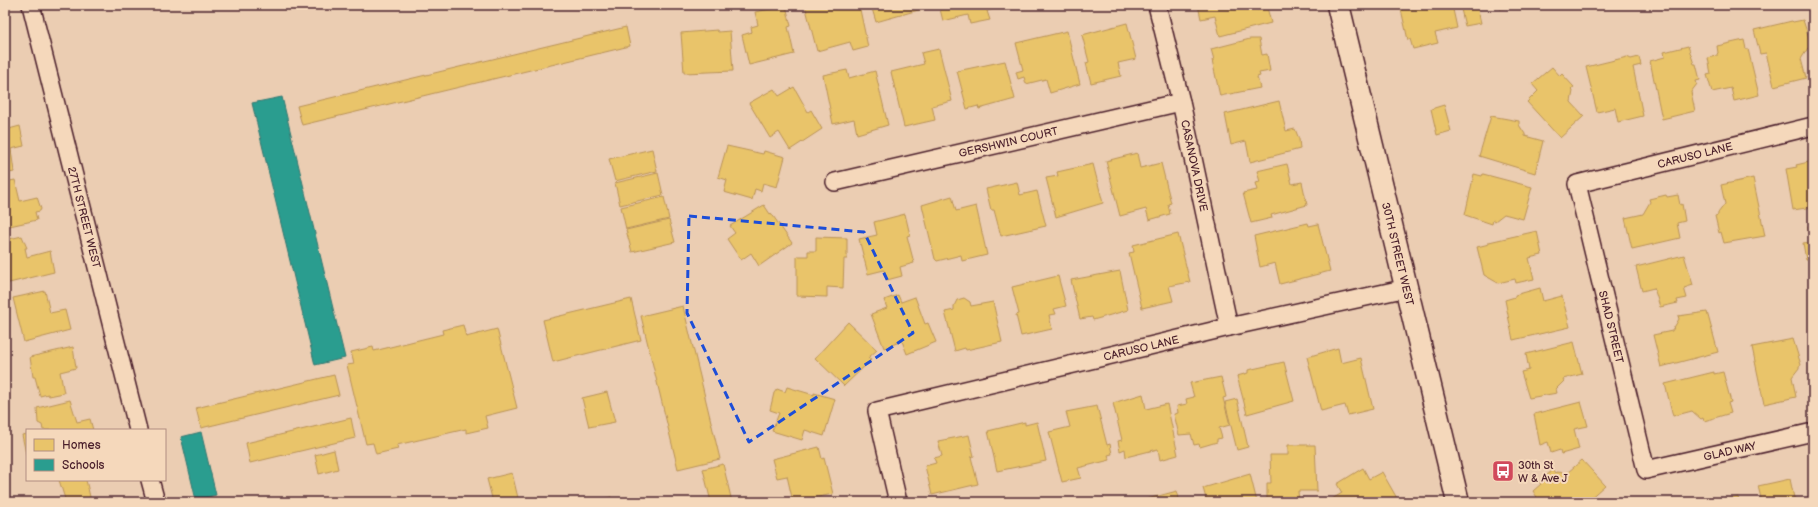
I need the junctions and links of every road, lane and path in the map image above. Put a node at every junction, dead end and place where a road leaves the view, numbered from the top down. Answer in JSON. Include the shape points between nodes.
{"nodes":[{"id":1,"x":31,"y":5,"type":"edge"},
{"id":2,"x":1157,"y":5,"type":"edge"},
{"id":3,"x":1338,"y":5,"type":"edge"},
{"id":4,"x":1181,"y":102,"type":"junction"},
{"id":5,"x":1813,"y":126,"type":"edge"},
{"id":6,"x":835,"y":182,"type":"dead end"},
{"id":7,"x":1577,"y":184,"type":"joint"},
{"id":8,"x":1407,"y":288,"type":"junction"},
{"id":9,"x":1229,"y":327,"type":"junction"},
{"id":10,"x":138,"y":429,"type":"edge"},
{"id":11,"x":1813,"y":432,"type":"edge"},
{"id":12,"x":1646,"y":470,"type":"joint"},
{"id":13,"x":150,"y":481,"type":"edge"},
{"id":14,"x":156,"y":502,"type":"edge"},
{"id":15,"x":898,"y":502,"type":"edge"},
{"id":16,"x":1458,"y":502,"type":"edge"}],
"edges":[{"from":1,"to":10,"type":"street","name":"27TH STREET WEST"},
{"from":2,"to":4,"type":"street","name":"CASANOVA DRIVE"},
{"from":3,"to":8,"type":"main road","name":"30TH STREET WEST"},
{"from":4,"to":6,"type":"street","name":"GERSHWIN COURT"},
{"from":4,"to":9,"type":"street","name":"CASANOVA DRIVE"},
{"from":5,"to":7,"type":"street","name":"CARUSO LANE"},
{"from":7,"to":12,"type":"street","name":"SHAD STREET"},
{"from":8,"to":9,"type":"street","name":"CARUSO LANE"},
{"from":8,"to":16,"type":"main road","name":"30TH STREET WEST"},
{"from":9,"to":15,"type":"street","name":"CARUSO LANE","via":[[877,411]]},
{"from":11,"to":12,"type":"street","name":"GLAD WAY"},
{"from":13,"to":14,"type":"street"}]}
